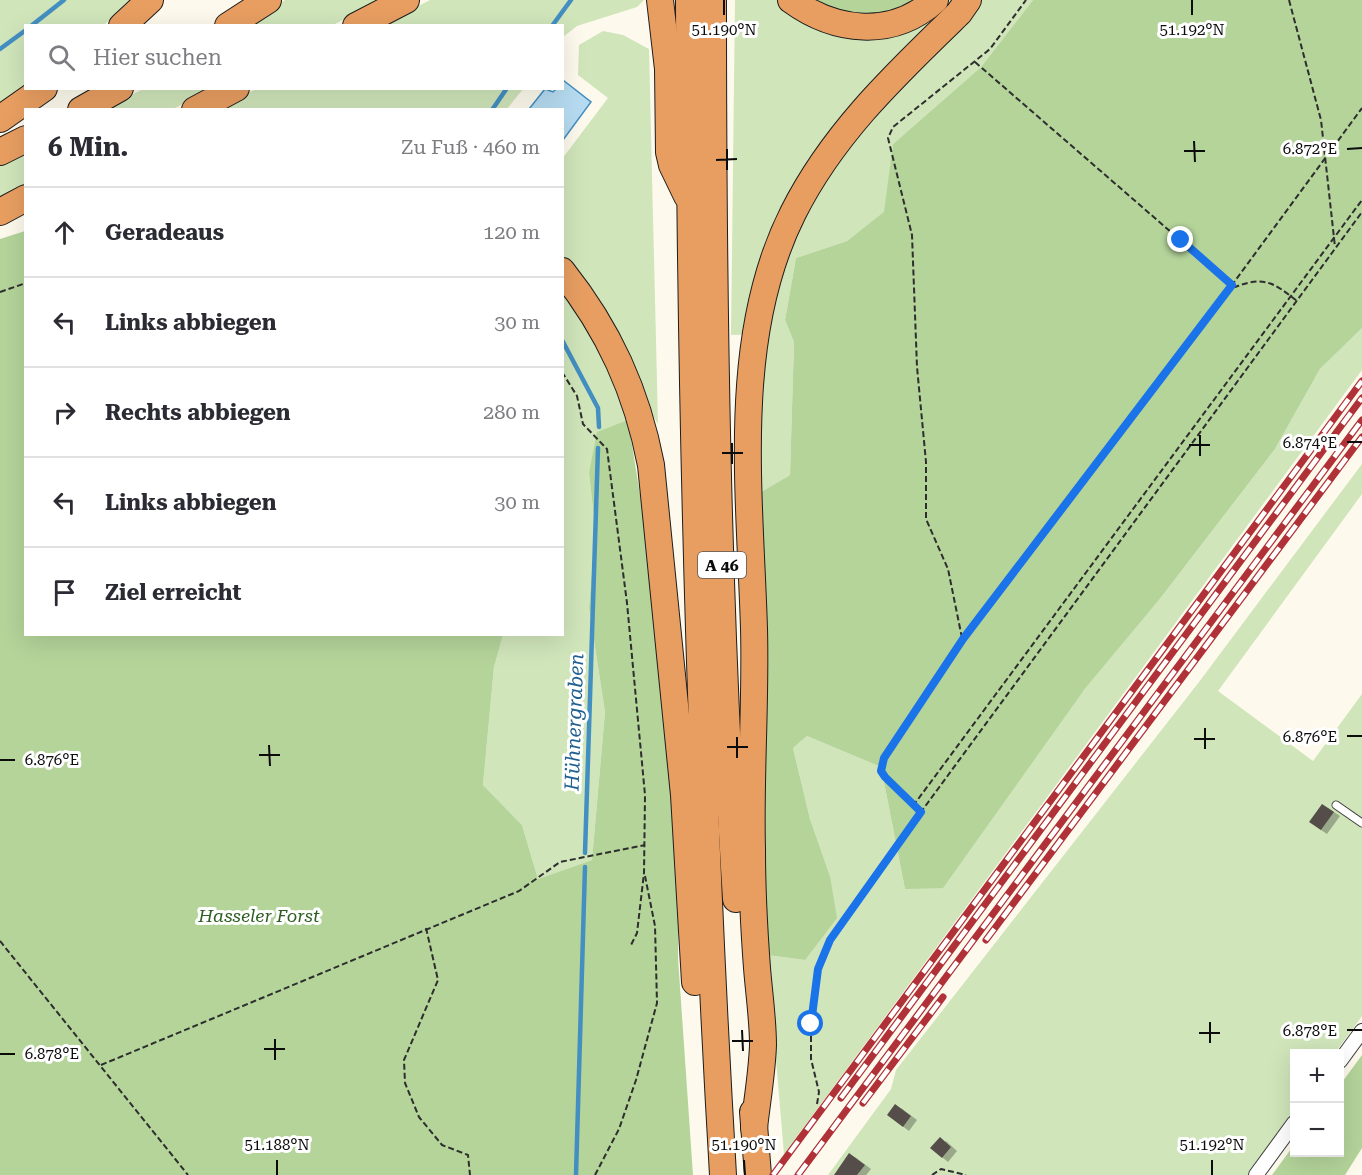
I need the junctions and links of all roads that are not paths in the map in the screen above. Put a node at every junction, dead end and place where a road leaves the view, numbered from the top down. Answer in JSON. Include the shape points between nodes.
{"nodes":[{"id":1,"x":150,"y":0,"type":"edge"},
{"id":2,"x":268,"y":0,"type":"edge"},
{"id":3,"x":406,"y":0,"type":"edge"},
{"id":4,"x":660,"y":0,"type":"edge"},
{"id":5,"x":689,"y":0,"type":"edge"},
{"id":6,"x":712,"y":0,"type":"edge"},
{"id":7,"x":791,"y":0,"type":"edge"},
{"id":8,"x":935,"y":0,"type":"edge"},
{"id":9,"x":968,"y":0,"type":"edge"},
{"id":10,"x":124,"y":24,"type":"edge"},
{"id":11,"x":231,"y":24,"type":"edge"},
{"id":12,"x":360,"y":24,"type":"edge"},
{"id":13,"x":41,"y":90,"type":"edge"},
{"id":14,"x":116,"y":90,"type":"edge"},
{"id":15,"x":232,"y":90,"type":"edge"},
{"id":16,"x":85,"y":108,"type":"edge"},
{"id":17,"x":199,"y":108,"type":"edge"},
{"id":18,"x":0,"y":119,"type":"edge"},
{"id":19,"x":24,"y":140,"type":"edge"},
{"id":20,"x":0,"y":152,"type":"edge"},
{"id":21,"x":24,"y":199,"type":"edge"},
{"id":22,"x":691,"y":204,"type":"junction"},
{"id":23,"x":0,"y":212,"type":"edge"},
{"id":24,"x":24,"y":216,"type":"edge"},
{"id":25,"x":0,"y":224,"type":"edge"},
{"id":26,"x":564,"y":274,"type":"edge"},
{"id":27,"x":1336,"y":804,"type":"dead end"},
{"id":28,"x":1362,"y":823,"type":"edge"},
{"id":29,"x":1362,"y":1031,"type":"edge"},
{"id":30,"x":1344,"y":1056,"type":"edge"},
{"id":31,"x":754,"y":1128,"type":"junction"},
{"id":32,"x":1290,"y":1128,"type":"edge"},
{"id":33,"x":757,"y":1171,"type":"edge"},
{"id":34,"x":709,"y":1175,"type":"edge"},
{"id":35,"x":723,"y":1175,"type":"edge"},
{"id":36,"x":1256,"y":1175,"type":"edge"}],
"edges":[{"from":1,"to":10,"type":"highway"},
{"from":2,"to":11,"type":"highway"},
{"from":3,"to":12,"type":"highway"},
{"from":4,"to":22,"type":"highway","via":[[668,69],[669,152]]},
{"from":5,"to":22,"type":"highway","number":"A 46"},
{"from":6,"to":31,"type":"highway","number":"A 46","via":[[714,289],[724,636],[733,849]]},
{"from":7,"to":8,"type":"highway","via":[[831,22],[861,28],[901,21]]},
{"from":9,"to":31,"type":"highway","via":[[881,89],[817,169],[787,226],[758,311],[748,405],[754,640],[752,871],[763,1044]]},
{"from":13,"to":18,"type":"highway"},
{"from":14,"to":16,"type":"highway"},
{"from":15,"to":17,"type":"highway"},
{"from":19,"to":20,"type":"highway"},
{"from":21,"to":23,"type":"highway"},
{"from":22,"to":35,"type":"highway","number":"A 46","via":[[704,754]]},
{"from":24,"to":25,"type":"highway"},
{"from":26,"to":34,"type":"highway","via":[[610,340],[635,398],[651,465],[684,795]]},
{"from":27,"to":28,"type":"lane"},
{"from":29,"to":30,"type":"street"},
{"from":31,"to":33,"type":"highway","number":"A 46"},
{"from":32,"to":36,"type":"street"}]}
